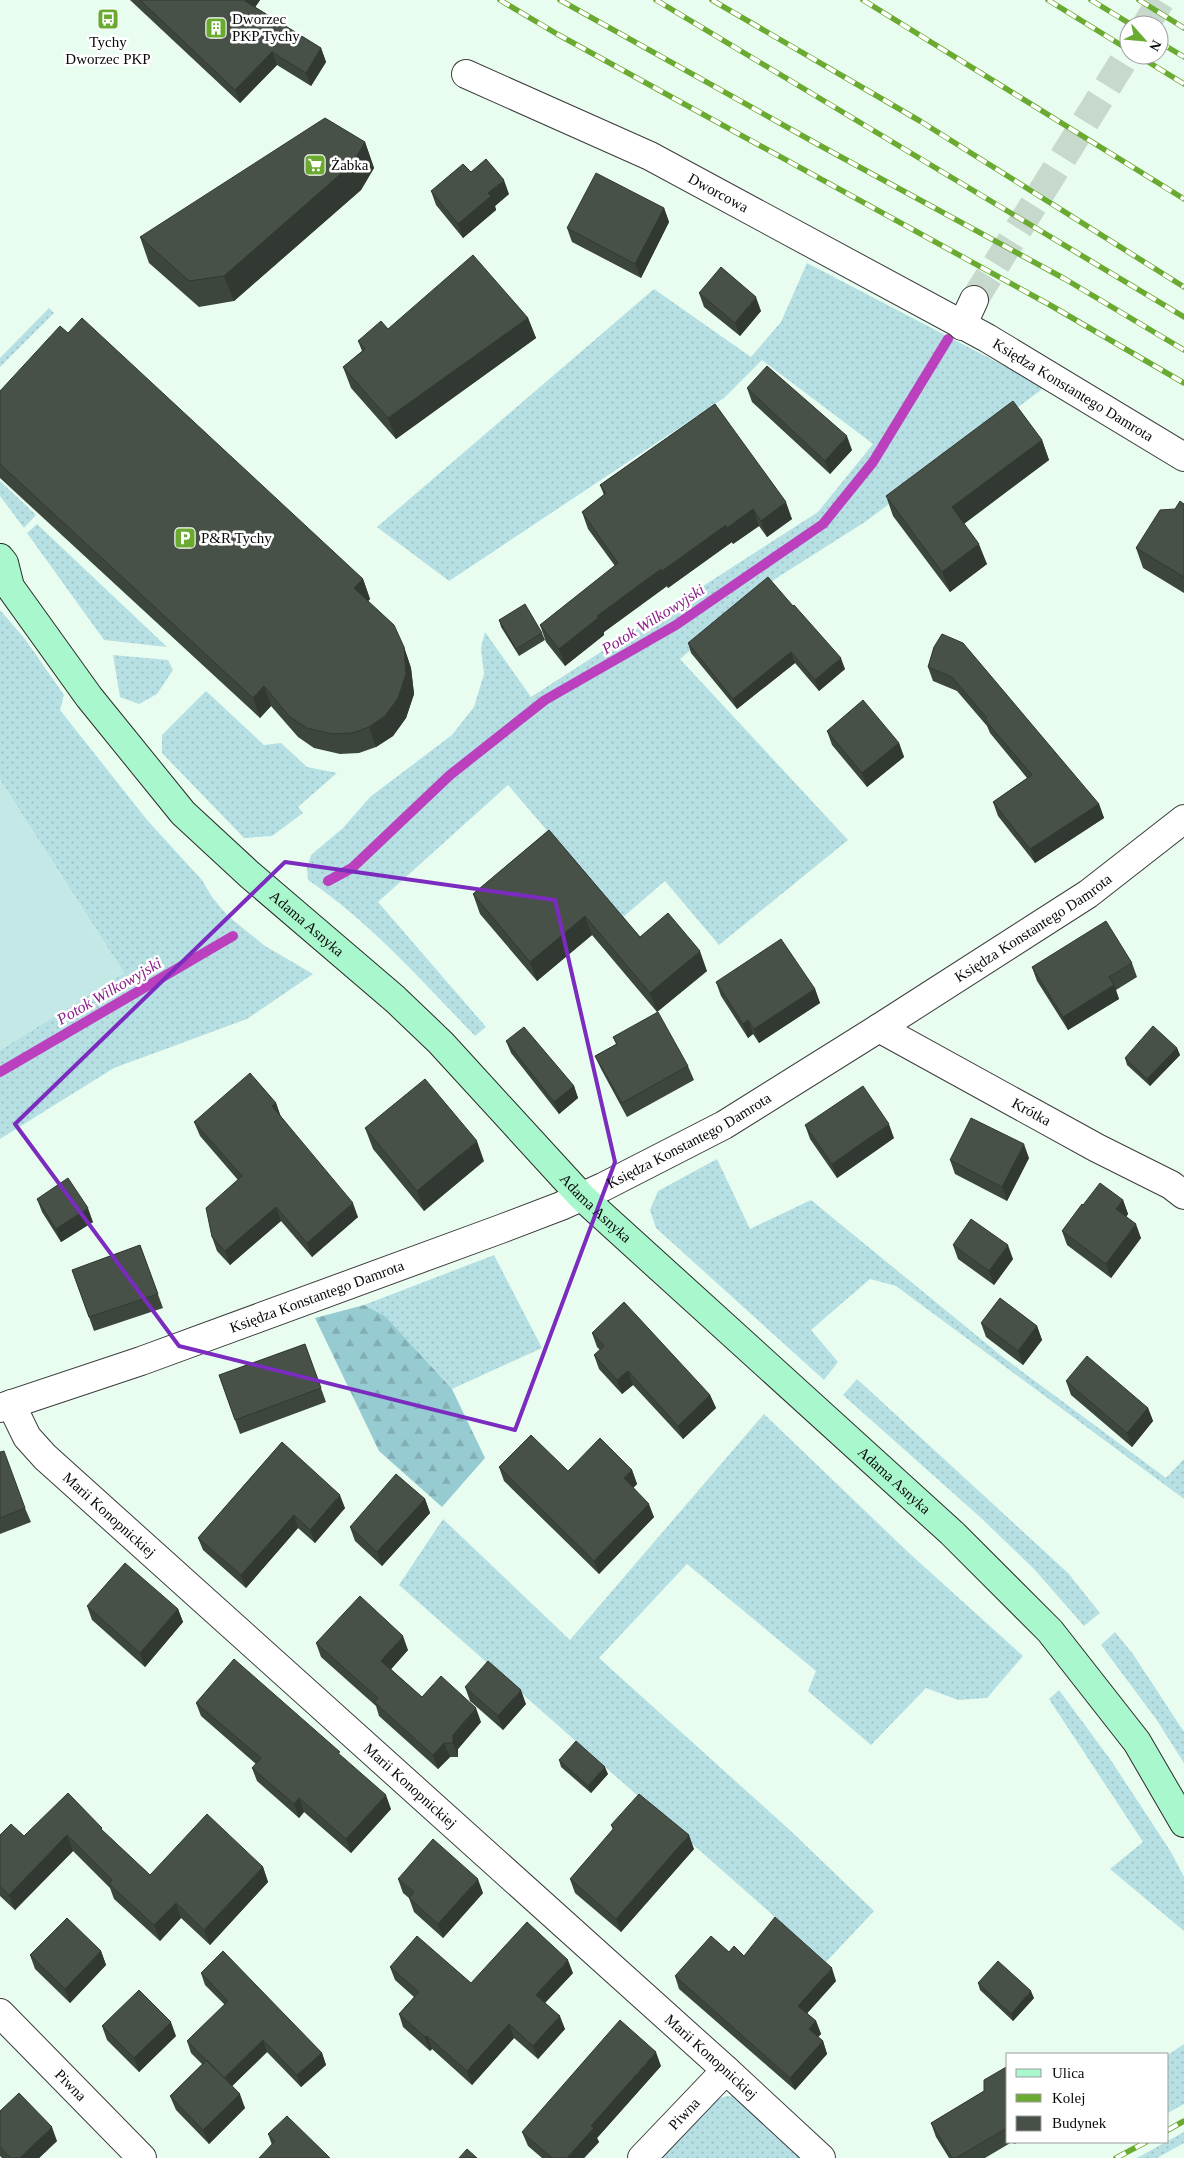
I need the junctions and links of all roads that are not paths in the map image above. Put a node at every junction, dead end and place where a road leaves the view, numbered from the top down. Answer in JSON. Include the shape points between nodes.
{"nodes":[{"id":1,"x":466,"y":74,"type":"dead end"},
{"id":2,"x":974,"y":300,"type":"tunnel mouth"},
{"id":3,"x":962,"y":326,"type":"junction"},
{"id":4,"x":1184,"y":457,"type":"edge"},
{"id":5,"x":0,"y":558,"type":"edge"},
{"id":6,"x":5,"y":585,"type":"edge"},
{"id":7,"x":1184,"y":819,"type":"edge"},
{"id":8,"x":879,"y":1028,"type":"junction"},
{"id":9,"x":1184,"y":1195,"type":"edge"},
{"id":10,"x":582,"y":1197,"type":"junction"},
{"id":11,"x":6,"y":1406,"type":"edge"},
{"id":12,"x":1184,"y":1823,"type":"edge"},
{"id":13,"x":0,"y":2013,"type":"edge"},
{"id":14,"x":726,"y":2070,"type":"junction"},
{"id":15,"x":142,"y":2158,"type":"edge"},
{"id":16,"x":642,"y":2158,"type":"edge"},
{"id":17,"x":821,"y":2158,"type":"edge"}],
"edges":[{"from":1,"to":3,"type":"street","name":"Dworcowa","via":[[650,156]]},
{"from":2,"to":3,"type":"street"},
{"from":3,"to":4,"type":"street","name":"Księdza Konstantego Damrota"},
{"from":5,"to":6,"type":"street","name":"Adama Asnyka","via":[[4,563]]},
{"from":6,"to":10,"type":"street","name":"Adama Asnyka","via":[[182,813],[434,1036]]},
{"from":7,"to":8,"type":"street","name":"Księdza Konstantego Damrota","via":[[1088,894]]},
{"from":8,"to":9,"type":"street","name":"Krótka"},
{"from":8,"to":10,"type":"street","name":"Księdza Konstantego Damrota","via":[[724,1125]]},
{"from":10,"to":11,"type":"street","name":"Księdza Konstantego Damrota","via":[[141,1361]]},
{"from":10,"to":12,"type":"street","name":"Adama Asnyka","via":[[952,1533],[1050,1631],[1137,1742]]},
{"from":11,"to":14,"type":"street","name":"Marii Konopnickiej","via":[[45,1457]]},
{"from":13,"to":15,"type":"street","name":"Piwna"},
{"from":14,"to":16,"type":"street","name":"Piwna"},
{"from":14,"to":17,"type":"street","name":"Marii Konopnickiej"}]}
